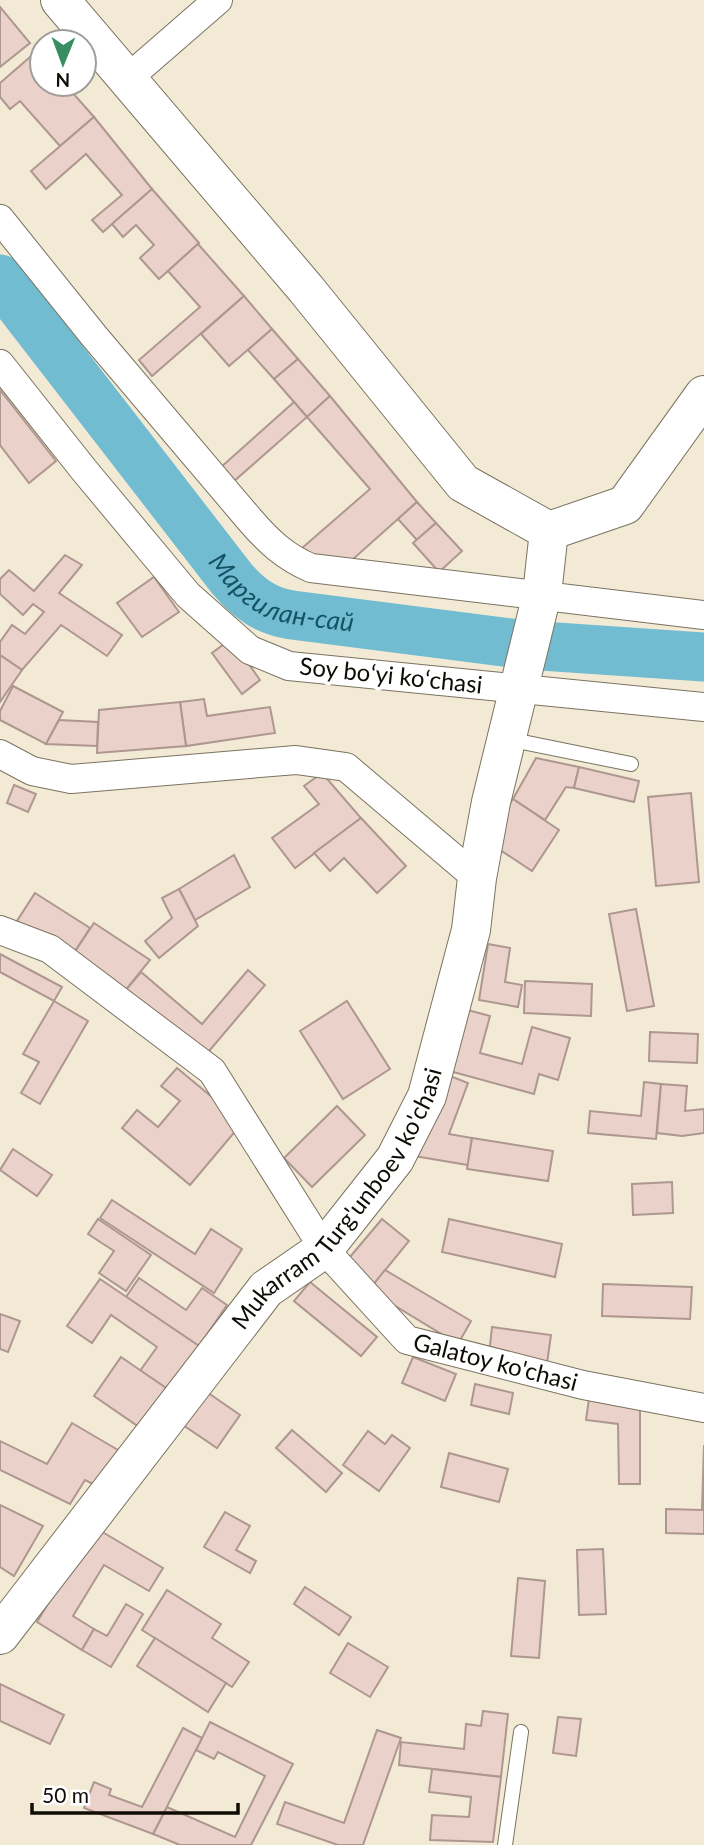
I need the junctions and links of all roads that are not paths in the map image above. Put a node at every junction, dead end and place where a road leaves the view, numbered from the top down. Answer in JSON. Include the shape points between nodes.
{"nodes":[{"id":1,"x":60,"y":0,"type":"edge"},
{"id":2,"x":218,"y":0,"type":"edge"},
{"id":3,"x":127,"y":79,"type":"junction"},
{"id":4,"x":0,"y":219,"type":"edge"},
{"id":5,"x":0,"y":364,"type":"edge"},
{"id":6,"x":704,"y":395,"type":"edge"},
{"id":7,"x":549,"y":531,"type":"junction"},
{"id":8,"x":542,"y":594,"type":"junction"},
{"id":9,"x":704,"y":615,"type":"edge"},
{"id":10,"x":518,"y":690,"type":"junction"},
{"id":11,"x":704,"y":707,"type":"edge"},
{"id":12,"x":506,"y":739,"type":"junction"},
{"id":13,"x":0,"y":754,"type":"edge"},
{"id":14,"x":631,"y":764,"type":"dead end"},
{"id":15,"x":477,"y":878,"type":"junction"},
{"id":16,"x":0,"y":930,"type":"edge"},
{"id":17,"x":324,"y":1249,"type":"junction"},
{"id":18,"x":704,"y":1408,"type":"edge"},
{"id":19,"x":0,"y":1635,"type":"edge"},
{"id":20,"x":521,"y":1732,"type":"dead end"},
{"id":21,"x":505,"y":1845,"type":"edge"}],
"edges":[{"from":1,"to":3,"type":"street"},
{"from":2,"to":3,"type":"street"},
{"from":3,"to":7,"type":"street","via":[[463,483]]},
{"from":4,"to":8,"type":"street","via":[[250,520],[293,561],[311,568]]},
{"from":5,"to":10,"type":"street","name":"Soy boʻyi koʻchasi","via":[[188,595],[250,650],[289,666]]},
{"from":6,"to":7,"type":"street","via":[[625,505]]},
{"from":7,"to":8,"type":"street","name":"Mukarram Turg'unboev ko'chasi"},
{"from":8,"to":9,"type":"street"},
{"from":8,"to":10,"type":"street","name":"Mukarram Turg'unboev ko'chasi"},
{"from":10,"to":11,"type":"street","name":"Soy boʻyi koʻchasi"},
{"from":10,"to":12,"type":"street","name":"Mukarram Turg'unboev ko'chasi"},
{"from":12,"to":14,"type":"lane"},
{"from":12,"to":15,"type":"street","name":"Mukarram Turg'unboev ko'chasi"},
{"from":13,"to":15,"type":"street","via":[[32,771],[71,779],[296,760],[346,767]]},
{"from":15,"to":17,"type":"street","name":"Mukarram Turg'unboev ko'chasi","via":[[471,930],[427,1096],[395,1159]]},
{"from":16,"to":17,"type":"street","via":[[50,949],[212,1072]]},
{"from":17,"to":18,"type":"street","name":"Galatoy ko'chasi","via":[[407,1340],[583,1385]]},
{"from":17,"to":19,"type":"street","name":"Mukarram Turg'unboev ko'chasi","via":[[266,1289]]},
{"from":20,"to":21,"type":"lane"}]}
